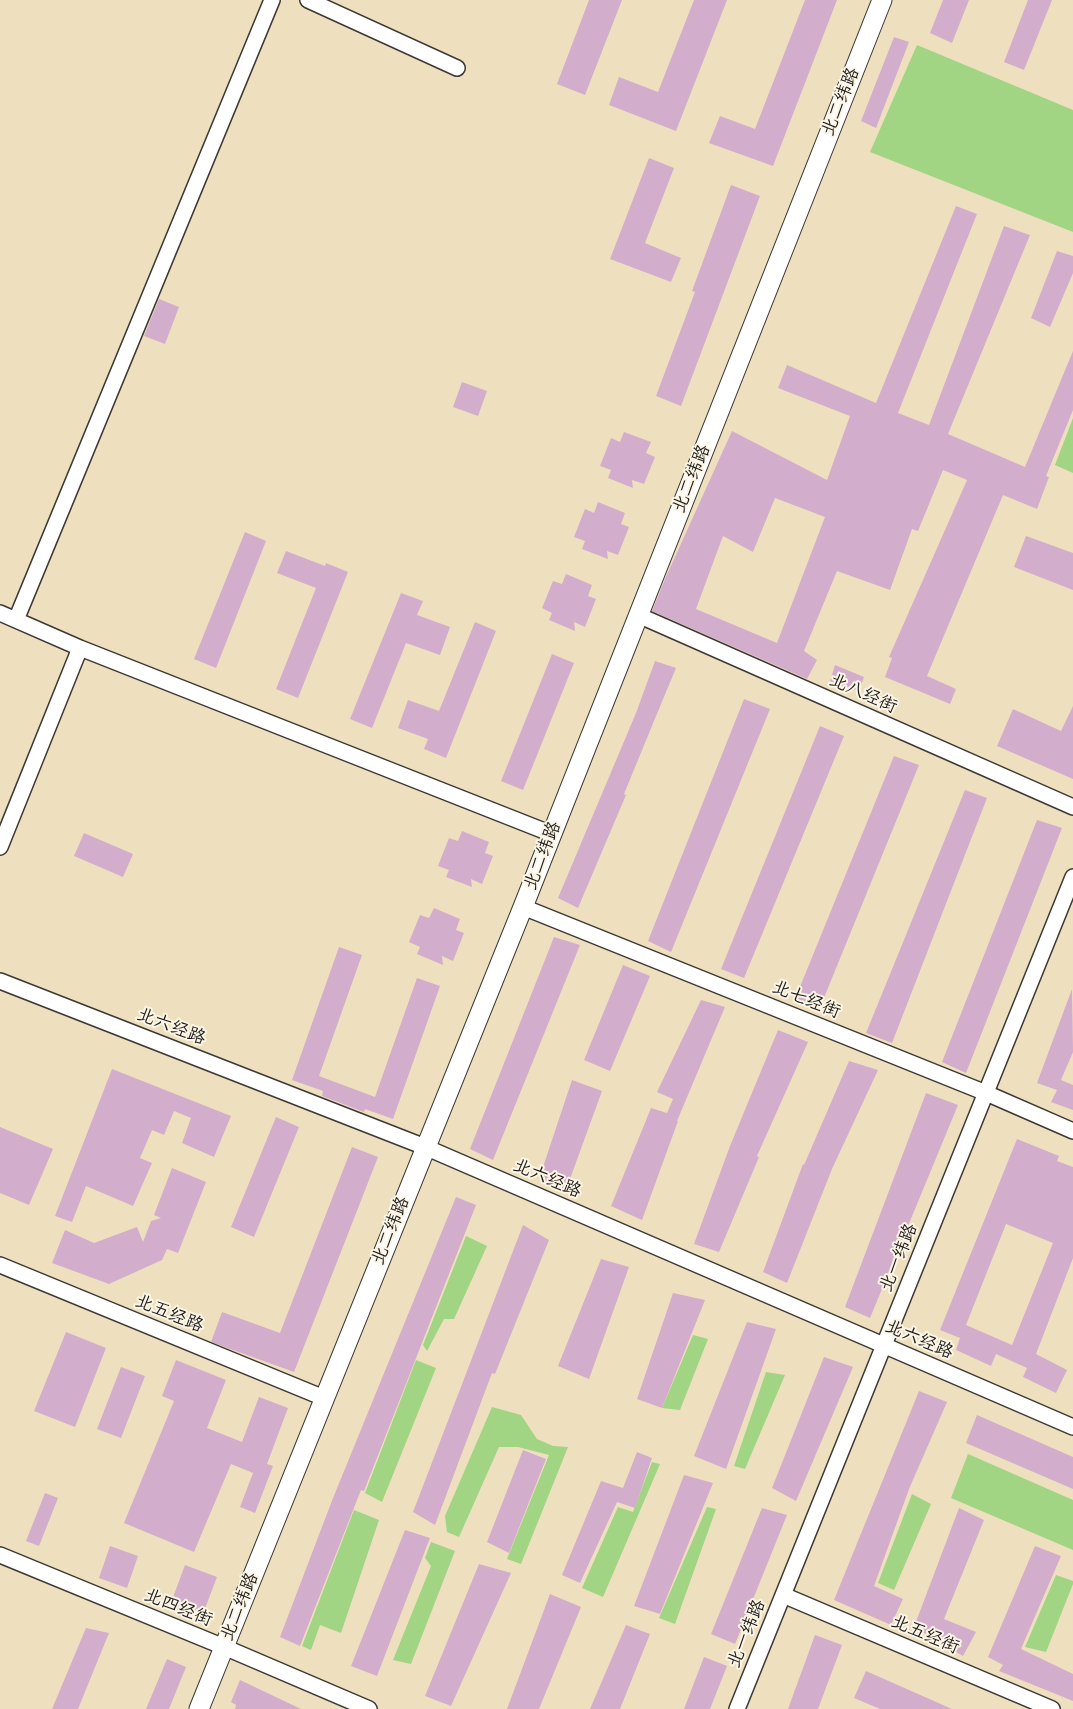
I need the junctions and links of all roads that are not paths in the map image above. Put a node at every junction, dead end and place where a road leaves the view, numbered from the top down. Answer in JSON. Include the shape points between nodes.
{"nodes":[{"id":1,"x":272,"y":0,"type":"edge"},
{"id":2,"x":308,"y":0,"type":"edge"},
{"id":3,"x":882,"y":0,"type":"edge"},
{"id":4,"x":457,"y":68,"type":"dead end"},
{"id":5,"x":0,"y":613,"type":"edge"},
{"id":6,"x":638,"y":615,"type":"junction"},
{"id":7,"x":16,"y":620,"type":"junction"},
{"id":8,"x":80,"y":648,"type":"junction"},
{"id":9,"x":1073,"y":807,"type":"edge"},
{"id":10,"x":552,"y":834,"type":"junction"},
{"id":11,"x":0,"y":846,"type":"edge"},
{"id":12,"x":1073,"y":877,"type":"edge"},
{"id":13,"x":523,"y":907,"type":"junction"},
{"id":14,"x":0,"y":980,"type":"edge"},
{"id":15,"x":986,"y":1093,"type":"junction"},
{"id":16,"x":1073,"y":1131,"type":"edge"},
{"id":17,"x":425,"y":1147,"type":"junction"},
{"id":18,"x":0,"y":1266,"type":"edge"},
{"id":19,"x":884,"y":1345,"type":"junction"},
{"id":20,"x":324,"y":1398,"type":"junction"},
{"id":21,"x":1073,"y":1427,"type":"edge"},
{"id":22,"x":0,"y":1555,"type":"edge"},
{"id":23,"x":783,"y":1595,"type":"junction"},
{"id":24,"x":224,"y":1647,"type":"junction"},
{"id":25,"x":199,"y":1709,"type":"edge"},
{"id":26,"x":369,"y":1709,"type":"edge"},
{"id":27,"x":737,"y":1709,"type":"edge"},
{"id":28,"x":1052,"y":1709,"type":"edge"}],
"edges":[{"from":1,"to":7,"type":"street"},
{"from":2,"to":4,"type":"street"},
{"from":3,"to":6,"type":"street","name":"北二纬路"},
{"from":5,"to":7,"type":"street"},
{"from":6,"to":9,"type":"street","name":"北八经街"},
{"from":6,"to":10,"type":"street","name":"北二纬路"},
{"from":7,"to":8,"type":"street"},
{"from":8,"to":10,"type":"street"},
{"from":8,"to":11,"type":"street"},
{"from":10,"to":13,"type":"street","name":"北二纬路"},
{"from":12,"to":15,"type":"street","name":"北一纬路"},
{"from":13,"to":15,"type":"street","name":"北七经街"},
{"from":13,"to":17,"type":"street","name":"北二纬路"},
{"from":14,"to":17,"type":"street","name":"北六经路"},
{"from":15,"to":16,"type":"street","name":"北七经街"},
{"from":15,"to":19,"type":"street","name":"北一纬路"},
{"from":17,"to":19,"type":"street","name":"北六经路"},
{"from":17,"to":20,"type":"street","name":"北二纬路"},
{"from":18,"to":20,"type":"street","name":"北五经路"},
{"from":19,"to":21,"type":"street","name":"北六经路"},
{"from":19,"to":23,"type":"street","name":"北一纬路"},
{"from":20,"to":24,"type":"street","name":"北二纬路"},
{"from":22,"to":24,"type":"street","name":"北四经街"},
{"from":23,"to":27,"type":"street","name":"北一纬路"},
{"from":23,"to":28,"type":"street","name":"北五经街"},
{"from":24,"to":25,"type":"street","name":"北二纬路"},
{"from":24,"to":26,"type":"street","name":"北四经街"}]}
